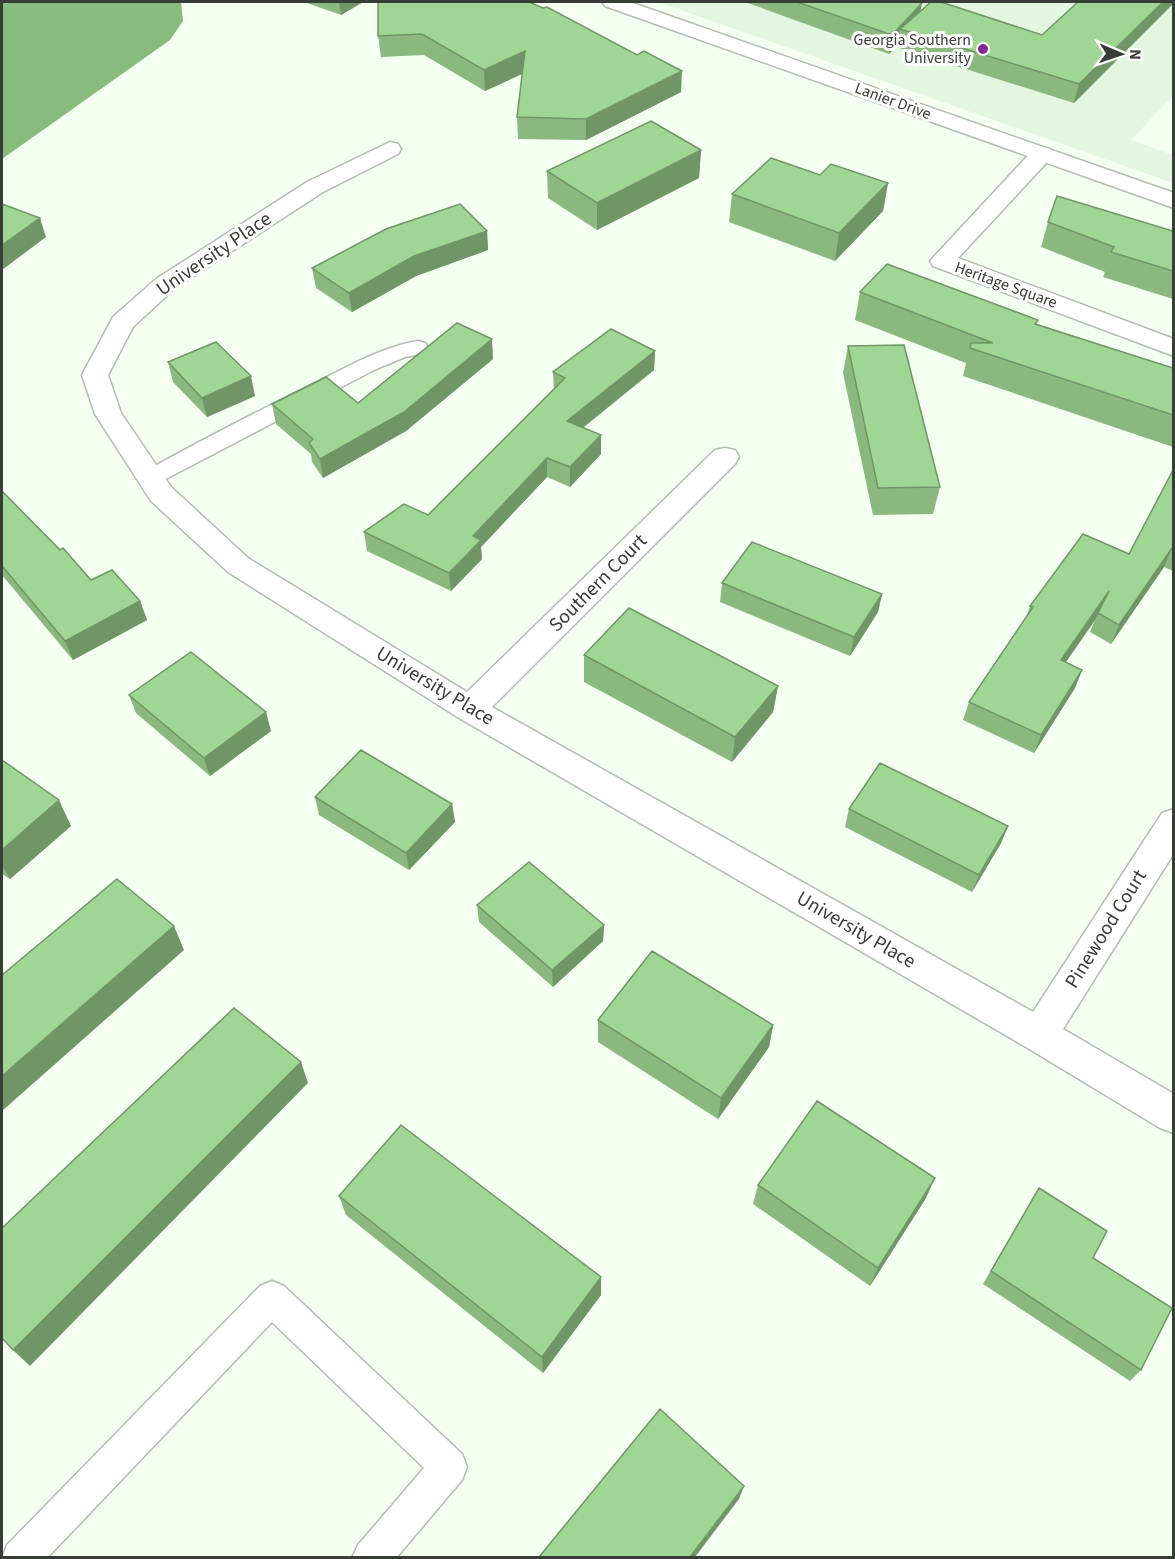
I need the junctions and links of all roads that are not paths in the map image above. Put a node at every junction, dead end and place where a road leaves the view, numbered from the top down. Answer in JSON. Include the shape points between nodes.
{"nodes":[{"id":1,"x":612,"y":2,"type":"edge"},
{"id":2,"x":390,"y":149,"type":"dead end"},
{"id":3,"x":1042,"y":154,"type":"junction"},
{"id":4,"x":1173,"y":201,"type":"edge"},
{"id":5,"x":418,"y":348,"type":"dead end"},
{"id":6,"x":1173,"y":348,"type":"edge"},
{"id":7,"x":725,"y":457,"type":"dead end"},
{"id":8,"x":150,"y":478,"type":"junction"},
{"id":9,"x":470,"y":709,"type":"junction"},
{"id":10,"x":1173,"y":823,"type":"edge"},
{"id":11,"x":1039,"y":1035,"type":"junction"},
{"id":12,"x":1173,"y":1115,"type":"edge"},
{"id":13,"x":20,"y":1557,"type":"edge"},
{"id":14,"x":371,"y":1557,"type":"edge"}],
"edges":[{"from":1,"to":3,"type":"street","name":"Lanier Drive"},
{"from":2,"to":8,"type":"street","name":"University Place","via":[[315,187],[175,278],[122,323],[96,375],[108,414]]},
{"from":3,"to":4,"type":"street","name":"Lanier Drive"},
{"from":3,"to":6,"type":"street","name":"Heritage Square","via":[[942,261]]},
{"from":5,"to":8,"type":"lane","via":[[407,349],[281,407]]},
{"from":7,"to":9,"type":"street","name":"Southern Court"},
{"from":8,"to":9,"type":"street","name":"University Place","via":[[160,494],[238,565]]},
{"from":9,"to":11,"type":"street","name":"University Place"},
{"from":10,"to":11,"type":"street","name":"Pinewood Court"},
{"from":11,"to":12,"type":"street","name":"University Place"},
{"from":13,"to":14,"type":"lane","via":[[272,1298],[449,1467]]}]}
